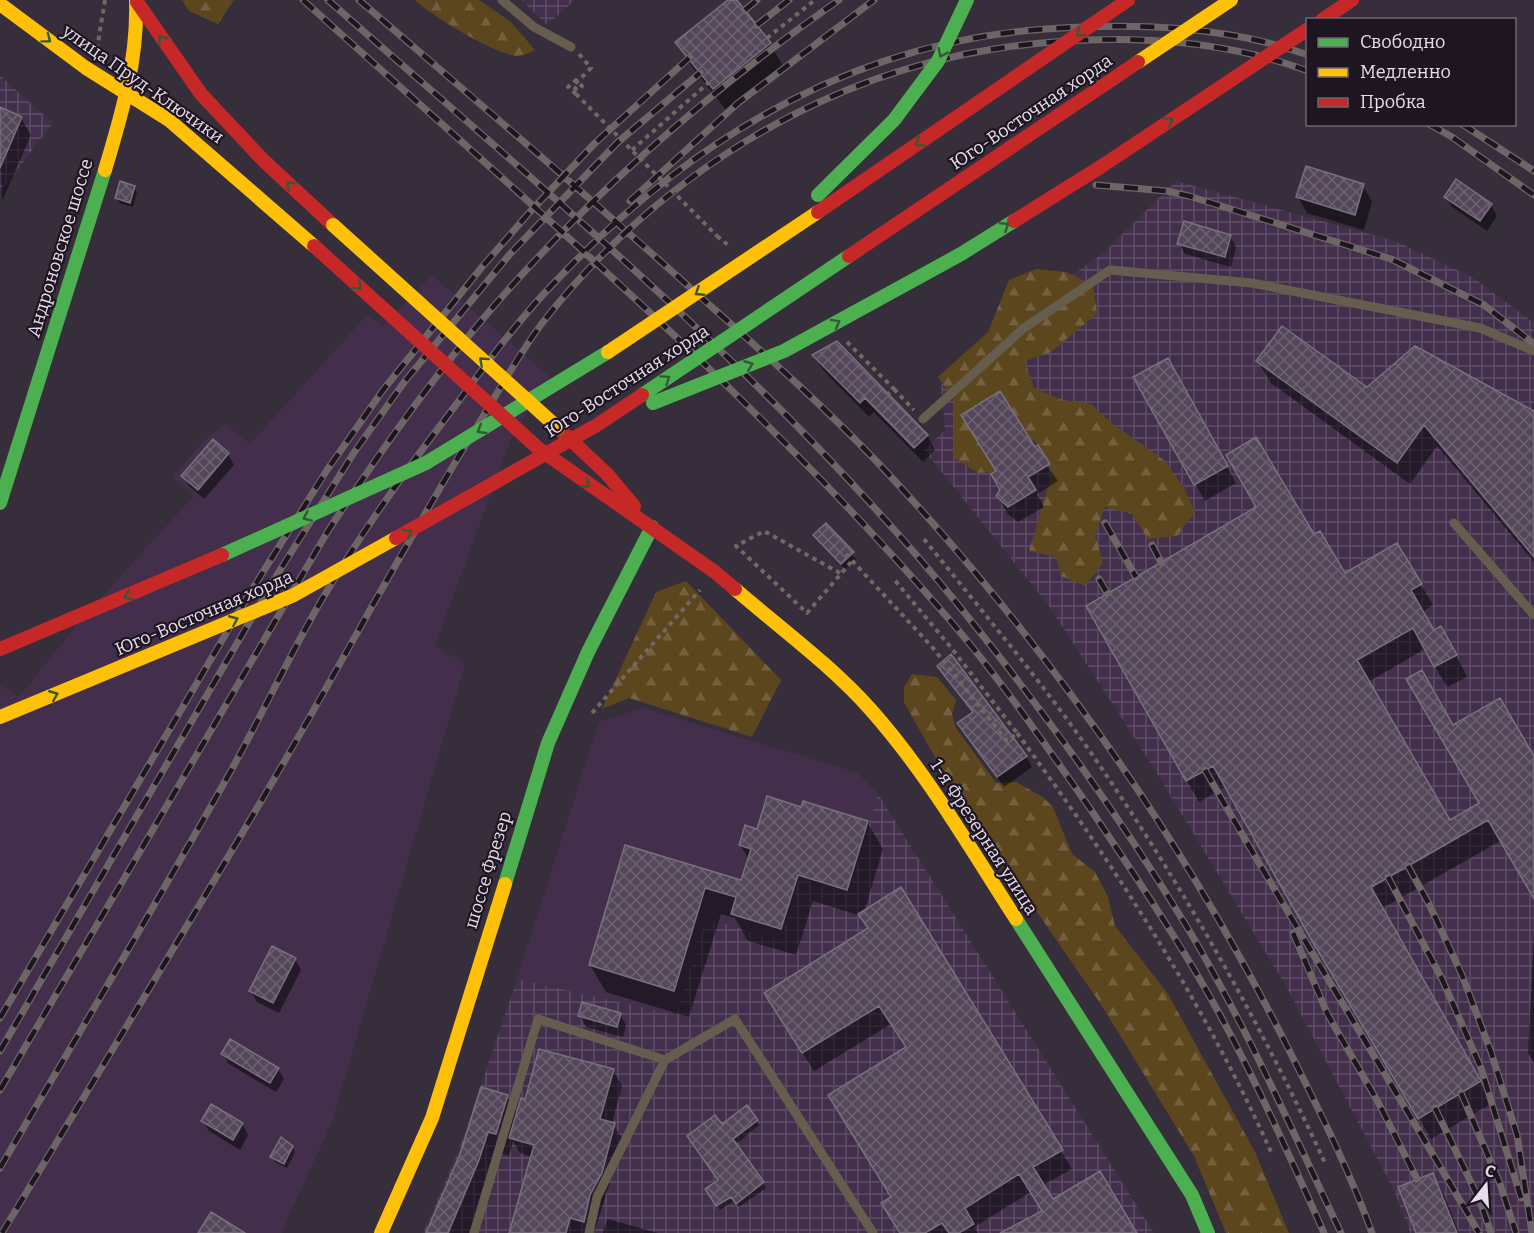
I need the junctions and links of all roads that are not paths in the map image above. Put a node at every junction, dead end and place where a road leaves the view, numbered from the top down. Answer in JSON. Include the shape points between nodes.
{"nodes":[{"id":1,"x":136,"y":0,"type":"edge"},
{"id":2,"x":502,"y":0,"type":"edge"},
{"id":3,"x":967,"y":0,"type":"edge"},
{"id":4,"x":1128,"y":0,"type":"edge"},
{"id":5,"x":1231,"y":0,"type":"edge"},
{"id":6,"x":1352,"y":0,"type":"edge"},
{"id":7,"x":0,"y":4,"type":"edge"},
{"id":8,"x":1326,"y":18,"type":"edge"},
{"id":9,"x":1306,"y":30,"type":"edge"},
{"id":10,"x":571,"y":46,"type":"road end"},
{"id":11,"x":128,"y":95,"type":"junction"},
{"id":12,"x":748,"y":260,"type":"junction"},
{"id":13,"x":1534,"y":351,"type":"edge"},
{"id":14,"x":923,"y":419,"type":"road end"},
{"id":15,"x":597,"y":425,"type":"junction"},
{"id":16,"x":558,"y":428,"type":"joint"},
{"id":17,"x":539,"y":449,"type":"joint"},
{"id":18,"x":0,"y":503,"type":"edge"},
{"id":19,"x":1454,"y":523,"type":"dead end"},
{"id":20,"x":652,"y":527,"type":"junction"},
{"id":21,"x":1534,"y":615,"type":"edge"},
{"id":22,"x":0,"y":649,"type":"edge"},
{"id":23,"x":0,"y":717,"type":"edge"},
{"id":24,"x":665,"y":1060,"type":"junction"},
{"id":25,"x":381,"y":1233,"type":"edge"},
{"id":26,"x":474,"y":1233,"type":"edge"},
{"id":27,"x":589,"y":1233,"type":"edge"},
{"id":28,"x":873,"y":1233,"type":"edge"},
{"id":29,"x":1208,"y":1233,"type":"edge"}],
"edges":[{"from":1,"to":11,"type":"main road","name":"Андроновское шоссе","via":[[137,29]]},
{"from":16,"to":1,"type":"main road","name":"улица Пруд-Ключики","one_way":true,"bridge":true,"via":[[263,160],[201,94]]},
{"from":2,"to":10,"type":"lane","via":[[534,27]]},
{"from":3,"to":12,"type":"main road","one_way":true,"bridge":true,"via":[[938,61],[894,120]]},
{"from":4,"to":12,"type":"main road","name":"Юго-Восточная хорда","one_way":true,"bridge":true},
{"from":15,"to":5,"type":"main road","name":"Юго-Восточная хорда","one_way":true,"bridge":true},
{"from":6,"to":8,"type":"main road"},
{"from":7,"to":11,"type":"main road","name":"улица Пруд-Ключики","one_way":true},
{"from":15,"to":9,"type":"main road","one_way":true,"bridge":true,"via":[[784,351],[961,254]]},
{"from":11,"to":17,"type":"main road","name":"улица Пруд-Ключики","one_way":true,"bridge":true,"via":[[169,120],[217,159]]},
{"from":11,"to":18,"type":"main road","name":"Андроновское шоссе"},
{"from":12,"to":22,"type":"main road","name":"Юго-Восточная хорда","one_way":true,"bridge":true,"via":[[574,374],[426,463],[186,572]]},
{"from":13,"to":14,"type":"lane","via":[[1480,328],[1252,283],[1110,270],[1024,328]]},
{"from":23,"to":15,"type":"main road","name":"Юго-Восточная хорда","one_way":true,"bridge":true,"via":[[294,595]]},
{"from":16,"to":20,"type":"main road","name":"1-я Фрезерная улица","via":[[607,474]]},
{"from":17,"to":20,"type":"main road","name":"1-я Фрезерная улица","one_way":true},
{"from":19,"to":21,"type":"lane"},
{"from":20,"to":25,"type":"main road","name":"шоссе Фрезер","via":[[584,660],[548,743],[432,1118]]},
{"from":20,"to":29,"type":"main road","name":"1-я Фрезерная улица","via":[[724,579],[826,667],[888,730],[918,768],[1127,1089],[1192,1195]]},
{"from":24,"to":26,"type":"lane","via":[[538,1019]]},
{"from":24,"to":27,"type":"lane","via":[[597,1197]]},
{"from":24,"to":28,"type":"lane","via":[[735,1019]]}]}
